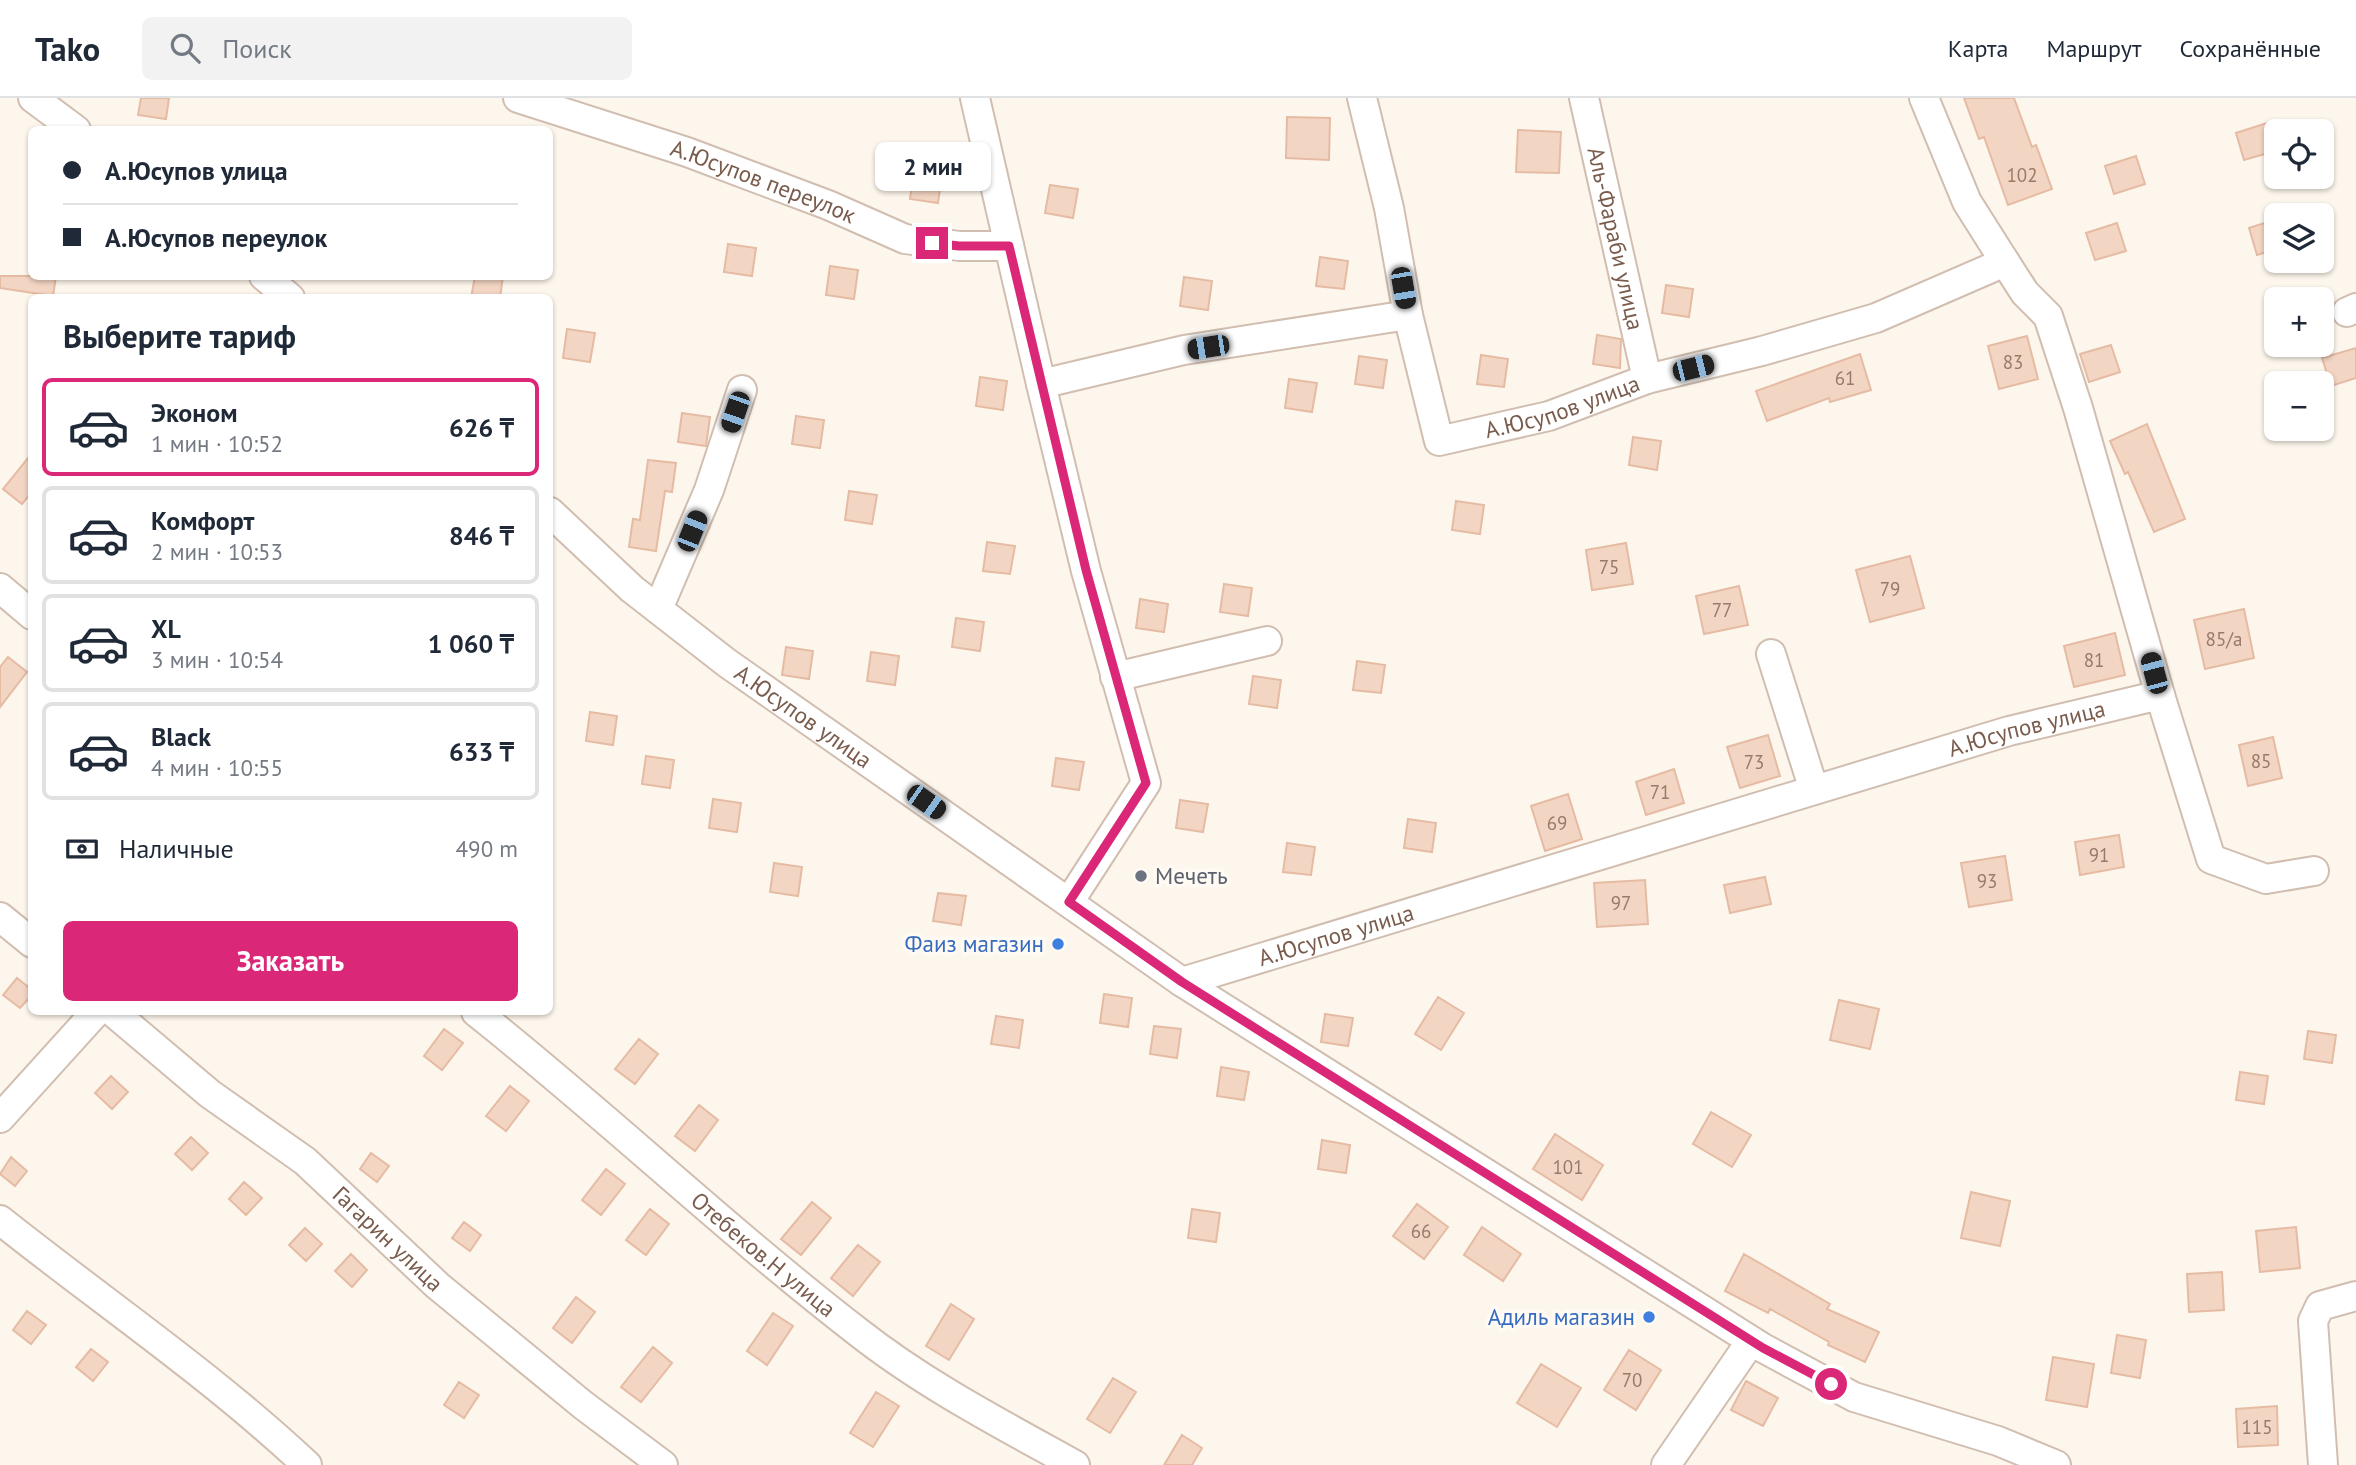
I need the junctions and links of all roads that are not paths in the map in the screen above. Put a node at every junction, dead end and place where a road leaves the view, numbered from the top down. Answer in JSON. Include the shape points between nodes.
{"nodes":[{"id":1,"x":33,"y":98,"type":"edge"},
{"id":2,"x":518,"y":98,"type":"edge"},
{"id":3,"x":975,"y":98,"type":"edge"},
{"id":4,"x":1362,"y":98,"type":"edge"},
{"id":5,"x":1584,"y":98,"type":"edge"},
{"id":6,"x":1924,"y":98,"type":"edge"},
{"id":7,"x":71,"y":126,"type":"edge"},
{"id":8,"x":1009,"y":246,"type":"junction"},
{"id":9,"x":2005,"y":262,"type":"junction"},
{"id":10,"x":269,"y":280,"type":"edge"},
{"id":11,"x":285,"y":294,"type":"edge"},
{"id":12,"x":1408,"y":315,"type":"junction"},
{"id":13,"x":1647,"y":379,"type":"junction"},
{"id":14,"x":1041,"y":384,"type":"junction"},
{"id":15,"x":742,"y":390,"type":"dead end"},
{"id":16,"x":553,"y":519,"type":"edge"},
{"id":17,"x":0,"y":588,"type":"edge"},
{"id":18,"x":658,"y":609,"type":"junction"},
{"id":19,"x":28,"y":612,"type":"edge"},
{"id":20,"x":1267,"y":641,"type":"dead end"},
{"id":21,"x":1771,"y":654,"type":"dead end"},
{"id":22,"x":1115,"y":677,"type":"junction"},
{"id":23,"x":2160,"y":695,"type":"junction"},
{"id":24,"x":1814,"y":790,"type":"junction"},
{"id":25,"x":2314,"y":870,"type":"dead end"},
{"id":26,"x":1069,"y":902,"type":"junction"},
{"id":27,"x":0,"y":917,"type":"edge"},
{"id":28,"x":28,"y":940,"type":"edge"},
{"id":29,"x":1182,"y":982,"type":"junction"},
{"id":30,"x":93,"y":1015,"type":"edge"},
{"id":31,"x":117,"y":1015,"type":"edge"},
{"id":32,"x":480,"y":1015,"type":"edge"},
{"id":33,"x":0,"y":1118,"type":"edge"},
{"id":34,"x":0,"y":1220,"type":"edge"},
{"id":35,"x":2356,"y":1296,"type":"edge"},
{"id":36,"x":1751,"y":1341,"type":"junction"},
{"id":37,"x":307,"y":1465,"type":"edge"},
{"id":38,"x":663,"y":1465,"type":"edge"},
{"id":39,"x":1075,"y":1465,"type":"edge"},
{"id":40,"x":1666,"y":1465,"type":"edge"},
{"id":41,"x":2056,"y":1465,"type":"edge"},
{"id":42,"x":2323,"y":1465,"type":"edge"}],
"edges":[{"from":1,"to":7,"type":"street"},
{"from":2,"to":8,"type":"street","name":"А.Юсупов переулок","via":[[687,152],[905,239]]},
{"from":3,"to":8,"type":"street"},
{"from":4,"to":12,"type":"street","via":[[1389,208]]},
{"from":5,"to":13,"type":"street","name":"Аль-Фараби улица"},
{"from":6,"to":9,"type":"street","via":[[1967,202]]},
{"from":8,"to":14,"type":"street"},
{"from":9,"to":13,"type":"street","name":"А.Юсупов улица","via":[[1876,318]]},
{"from":9,"to":23,"type":"street","via":[[2025,293],[2048,316]]},
{"from":10,"to":11,"type":"street"},
{"from":12,"to":13,"type":"street","name":"А.Юсупов улица","via":[[1439,442],[1549,416]]},
{"from":12,"to":14,"type":"street","via":[[1184,350]]},
{"from":14,"to":22,"type":"street"},
{"from":15,"to":18,"type":"street","via":[[709,490]]},
{"from":16,"to":18,"type":"street","name":"А.Юсупов улица"},
{"from":17,"to":19,"type":"street"},
{"from":18,"to":26,"type":"street","name":"А.Юсупов улица","via":[[727,663]]},
{"from":20,"to":22,"type":"street"},
{"from":21,"to":24,"type":"street"},
{"from":22,"to":26,"type":"street","via":[[1146,783]]},
{"from":23,"to":24,"type":"street","name":"А.Юсупов улица","via":[[2009,731]]},
{"from":23,"to":25,"type":"street","via":[[2211,859],[2266,879]]},
{"from":24,"to":29,"type":"street","name":"А.Юсупов улица"},
{"from":26,"to":29,"type":"street","name":"А.Юсупов улица"},
{"from":27,"to":28,"type":"street"},
{"from":29,"to":36,"type":"street","name":"А.Юсупов улица"},
{"from":30,"to":33,"type":"street"},
{"from":31,"to":38,"type":"street","name":"Гагарин улица","via":[[210,1094],[305,1161],[438,1286]]},
{"from":32,"to":39,"type":"street","name":"Отебеков.Н улица","via":[[710,1213],[860,1334],[989,1417]]},
{"from":34,"to":37,"type":"street","via":[[185,1359]]},
{"from":35,"to":42,"type":"street","via":[[2320,1306],[2313,1321]]},
{"from":36,"to":40,"type":"street"},
{"from":36,"to":41,"type":"street","name":"А.Юсупов улица","via":[[1854,1396],[1998,1441]]}]}
